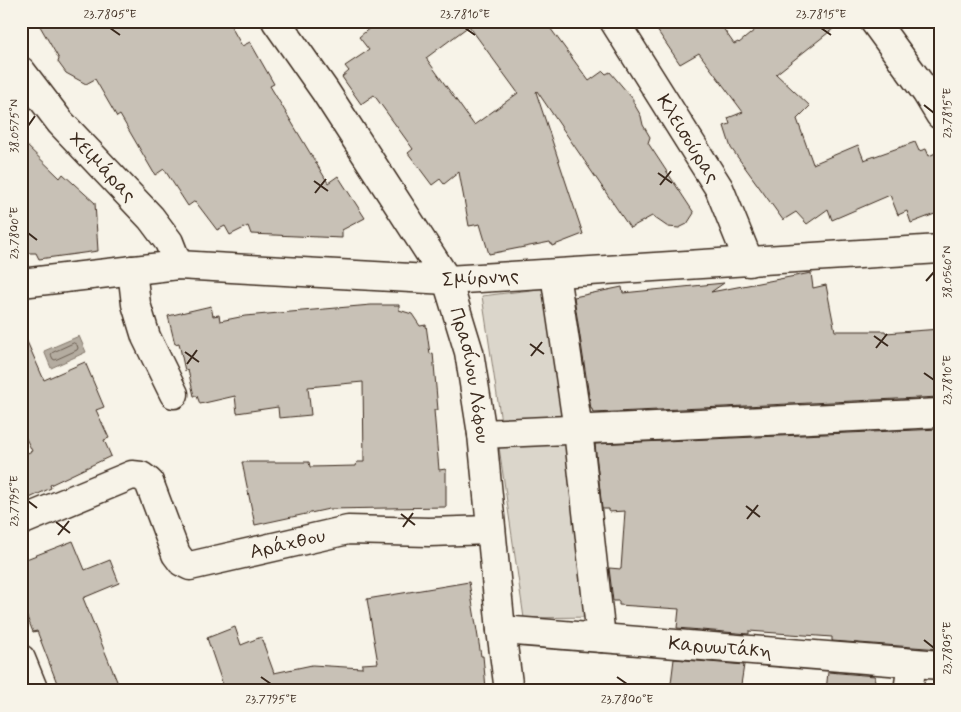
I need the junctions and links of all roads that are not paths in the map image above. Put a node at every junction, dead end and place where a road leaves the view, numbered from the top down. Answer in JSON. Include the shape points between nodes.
{"nodes":[{"id":1,"x":276,"y":21,"type":"edge"},
{"id":2,"x":614,"y":21,"type":"edge"},
{"id":3,"x":874,"y":21,"type":"edge"},
{"id":4,"x":21,"y":71,"type":"edge"},
{"id":5,"x":933,"y":90,"type":"edge"},
{"id":6,"x":940,"y":115,"type":"edge"},
{"id":7,"x":940,"y":249,"type":"edge"},
{"id":8,"x":749,"y":262,"type":"junction"},
{"id":9,"x":178,"y":265,"type":"junction"},
{"id":10,"x":132,"y":270,"type":"junction"},
{"id":11,"x":555,"y":274,"type":"junction"},
{"id":12,"x":447,"y":280,"type":"junction"},
{"id":13,"x":21,"y":283,"type":"edge"},
{"id":14,"x":174,"y":394,"type":"dead end"},
{"id":15,"x":940,"y":413,"type":"edge"},
{"id":16,"x":578,"y":430,"type":"junction"},
{"id":17,"x":482,"y":434,"type":"junction"},
{"id":18,"x":21,"y":521,"type":"edge"},
{"id":19,"x":492,"y":530,"type":"junction"},
{"id":20,"x":501,"y":630,"type":"junction"},
{"id":21,"x":601,"y":638,"type":"junction"},
{"id":22,"x":21,"y":659,"type":"edge"},
{"id":23,"x":912,"y":663,"type":"junction"},
{"id":24,"x":940,"y":666,"type":"edge"},
{"id":25,"x":34,"y":691,"type":"edge"},
{"id":26,"x":509,"y":691,"type":"edge"},
{"id":27,"x":908,"y":691,"type":"edge"}],
"edges":[{"from":1,"to":12,"type":"street","name":"Πρασίνου Λόφου"},
{"from":2,"to":8,"type":"street","name":"Κλεισούρας","via":[[719,188]]},
{"from":3,"to":5,"type":"street"},
{"from":4,"to":9,"type":"street","name":"Χειμάρας","via":[[60,122],[151,218],[169,242]]},
{"from":5,"to":6,"type":"street"},
{"from":7,"to":8,"type":"street","name":"Σμύρνης"},
{"from":8,"to":11,"type":"street","name":"Σμύρνης"},
{"from":9,"to":10,"type":"street","name":"Σμύρνης"},
{"from":9,"to":12,"type":"street","name":"Σμύρνης"},
{"from":10,"to":13,"type":"street","name":"Σμύρνης"},
{"from":10,"to":14,"type":"street","via":[[136,304],[146,337]]},
{"from":11,"to":12,"type":"street","name":"Σμύρνης"},
{"from":11,"to":16,"type":"street"},
{"from":12,"to":17,"type":"street","name":"Πρασίνου Λόφου","via":[[469,352]]},
{"from":15,"to":16,"type":"street"},
{"from":16,"to":17,"type":"street"},
{"from":16,"to":21,"type":"street"},
{"from":17,"to":19,"type":"street","name":"Πρασίνου Λόφου"},
{"from":18,"to":19,"type":"street","name":"Αράχθου","via":[[132,475],[141,476],[149,482],[176,554],[190,566],[348,530]]},
{"from":19,"to":20,"type":"street","name":"Πρασίνου Λόφου"},
{"from":20,"to":21,"type":"street","name":"Καρυωτάκη"},
{"from":20,"to":26,"type":"street","name":"Πρασίνου Λόφου"},
{"from":21,"to":23,"type":"street","name":"Καρυωτάκη"},
{"from":22,"to":25,"type":"street"},
{"from":23,"to":24,"type":"street","name":"Καρυωτάκη"},
{"from":23,"to":27,"type":"street"}]}
